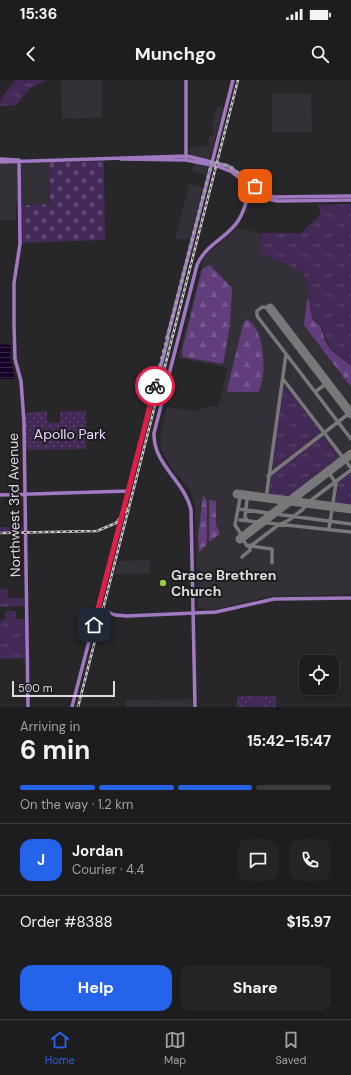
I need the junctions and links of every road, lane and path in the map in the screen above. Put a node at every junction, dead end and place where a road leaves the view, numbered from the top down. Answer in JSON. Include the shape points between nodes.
{"nodes":[{"id":1,"x":186,"y":80,"type":"edge"},
{"id":2,"x":233,"y":80,"type":"edge"},
{"id":3,"x":186,"y":158,"type":"junction"},
{"id":4,"x":19,"y":160,"type":"junction"},
{"id":5,"x":0,"y":161,"type":"edge"},
{"id":6,"x":212,"y":163,"type":"junction"},
{"id":7,"x":251,"y":184,"type":"junction"},
{"id":8,"x":351,"y":196,"type":"edge"},
{"id":9,"x":351,"y":200,"type":"edge"},
{"id":10,"x":128,"y":491,"type":"junction"},
{"id":11,"x":0,"y":494,"type":"edge"},
{"id":12,"x":25,"y":494,"type":"junction"},
{"id":13,"x":351,"y":598,"type":"edge"},
{"id":14,"x":98,"y":608,"type":"junction"},
{"id":15,"x":193,"y":613,"type":"junction"},
{"id":16,"x":28,"y":707,"type":"edge"},
{"id":17,"x":72,"y":707,"type":"edge"},
{"id":18,"x":195,"y":707,"type":"edge"}],
"edges":[{"from":1,"to":3,"type":"street"},
{"from":2,"to":6,"type":"street"},
{"from":3,"to":4,"type":"street"},
{"from":3,"to":6,"type":"street"},
{"from":4,"to":5,"type":"street"},
{"from":4,"to":12,"type":"street","name":"Northwest 3rd Avenue","via":[[20,244],[14,283],[14,332],[15,359],[21,381]]},
{"from":6,"to":7,"type":"street"},
{"from":6,"to":10,"type":"street"},
{"from":7,"to":8,"type":"street","via":[[273,197]]},
{"from":7,"to":9,"type":"street","via":[[267,199],[278,201]]},
{"from":7,"to":15,"type":"street","via":[[242,214],[236,224],[208,248],[199,260],[154,433],[160,460],[185,492],[191,510]]},
{"from":10,"to":12,"type":"street"},
{"from":10,"to":14,"type":"street"},
{"from":11,"to":12,"type":"street"},
{"from":12,"to":16,"type":"street","name":"Northwest 3rd Avenue"},
{"from":13,"to":15,"type":"street","via":[[274,599],[225,611]]},
{"from":14,"to":15,"type":"street","via":[[122,616]]},
{"from":14,"to":17,"type":"street"},
{"from":15,"to":18,"type":"street"}]}
